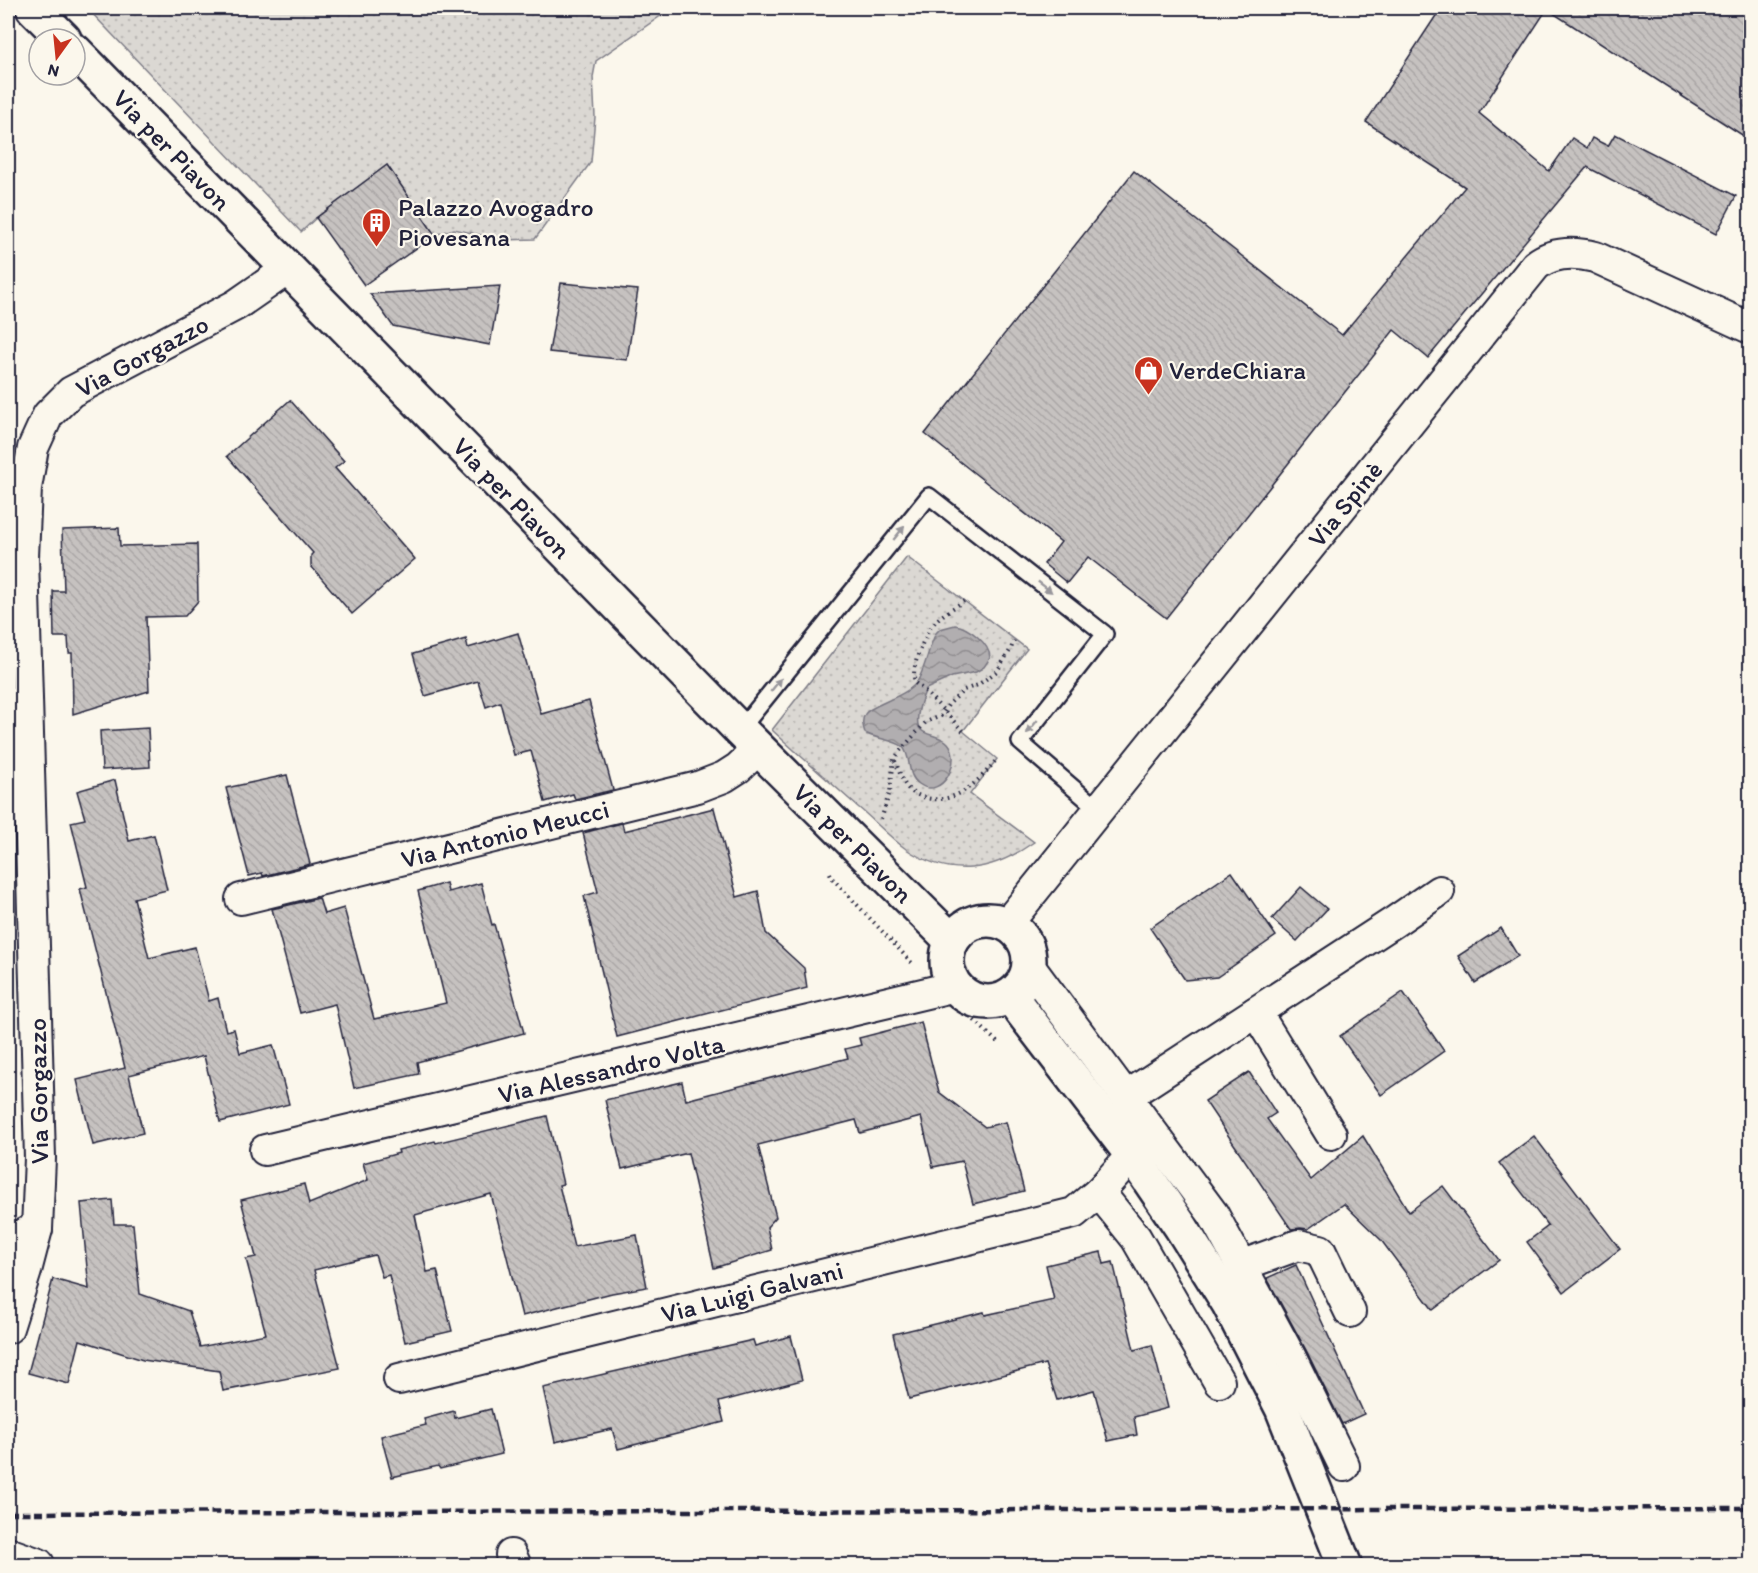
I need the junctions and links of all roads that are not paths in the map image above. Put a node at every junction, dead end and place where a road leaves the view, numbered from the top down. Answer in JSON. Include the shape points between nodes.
{"nodes":[{"id":1,"x":33,"y":8,"type":"edge"},
{"id":2,"x":52,"y":27,"type":"edge"},
{"id":3,"x":87,"y":63,"type":"edge"},
{"id":4,"x":288,"y":269,"type":"junction"},
{"id":5,"x":1750,"y":328,"type":"edge"},
{"id":6,"x":749,"y":739,"type":"junction"},
{"id":7,"x":1099,"y":810,"type":"junction"},
{"id":8,"x":1439,"y":891,"type":"dead end"},
{"id":9,"x":241,"y":899,"type":"dead end"},
{"id":10,"x":1007,"y":924,"type":"junction"},
{"id":11,"x":952,"y":941,"type":"junction"},
{"id":12,"x":1029,"y":966,"type":"junction"},
{"id":13,"x":956,"y":986,"type":"junction"},
{"id":14,"x":1010,"y":996,"type":"junction"},
{"id":15,"x":1256,"y":1012,"type":"junction"},
{"id":16,"x":1127,"y":1096,"type":"junction"},
{"id":17,"x":1331,"y":1134,"type":"dead end"},
{"id":18,"x":265,"y":1150,"type":"dead end"},
{"id":19,"x":1132,"y":1155,"type":"junction"},
{"id":20,"x":1099,"y":1192,"type":"junction"},
{"id":21,"x":37,"y":1229,"type":"junction"},
{"id":22,"x":8,"y":1249,"type":"edge"},
{"id":23,"x":1240,"y":1266,"type":"junction"},
{"id":24,"x":1350,"y":1312,"type":"dead end"},
{"id":25,"x":8,"y":1328,"type":"edge"},
{"id":26,"x":399,"y":1378,"type":"dead end"},
{"id":27,"x":1220,"y":1382,"type":"dead end"},
{"id":28,"x":1344,"y":1466,"type":"dead end"},
{"id":29,"x":8,"y":1553,"type":"edge"},
{"id":30,"x":39,"y":1566,"type":"edge"},
{"id":31,"x":1345,"y":1566,"type":"edge"}],
"edges":[{"from":1,"to":2,"type":"street"},
{"from":3,"to":4,"type":"street","name":"Via per Piavon"},
{"from":4,"to":6,"type":"street","name":"Via per Piavon"},
{"from":4,"to":21,"type":"street","name":"Via Gorgazzo","via":[[236,305],[71,392],[48,415],[33,448],[26,488],[23,557],[40,1158]]},
{"from":5,"to":7,"type":"street","name":"Via Spinè","via":[[1595,257],[1577,253],[1544,258]]},
{"from":6,"to":7,"type":"lane","one_way":true,"via":[[929,496],[1105,634],[1020,742]]},
{"from":6,"to":9,"type":"street","name":"Via Antonio Meucci","via":[[738,768],[698,786]]},
{"from":6,"to":11,"type":"street","name":"Via per Piavon"},
{"from":7,"to":10,"type":"street","name":"Via Spinè"},
{"from":8,"to":15,"type":"street"},
{"from":10,"to":11,"type":"street","via":[[982,920],[970,924]]},
{"from":10,"to":12,"type":"street","via":[[1025,941]]},
{"from":11,"to":13,"type":"street","via":[[947,964]]},
{"from":12,"to":14,"type":"street","via":[[1020,988]]},
{"from":12,"to":16,"type":"street"},
{"from":13,"to":14,"type":"street","via":[[975,1000],[999,1001]]},
{"from":13,"to":18,"type":"street","name":"Via Alessandro Volta"},
{"from":14,"to":19,"type":"street"},
{"from":15,"to":16,"type":"street"},
{"from":15,"to":17,"type":"street"},
{"from":16,"to":23,"type":"street","via":[[1213,1214]]},
{"from":19,"to":20,"type":"street","name":"Via Luigi Galvani"},
{"from":19,"to":31,"type":"street","via":[[1229,1304],[1282,1408]]},
{"from":20,"to":26,"type":"street","name":"Via Luigi Galvani","via":[[1074,1213]]},
{"from":20,"to":27,"type":"street","via":[[1136,1238]]},
{"from":21,"to":22,"type":"street","via":[[19,1236]]},
{"from":21,"to":25,"type":"street","name":"Via Gorgazzo"},
{"from":23,"to":24,"type":"street","via":[[1298,1245],[1320,1250]]},
{"from":23,"to":28,"type":"street"},
{"from":29,"to":30,"type":"street"}]}
